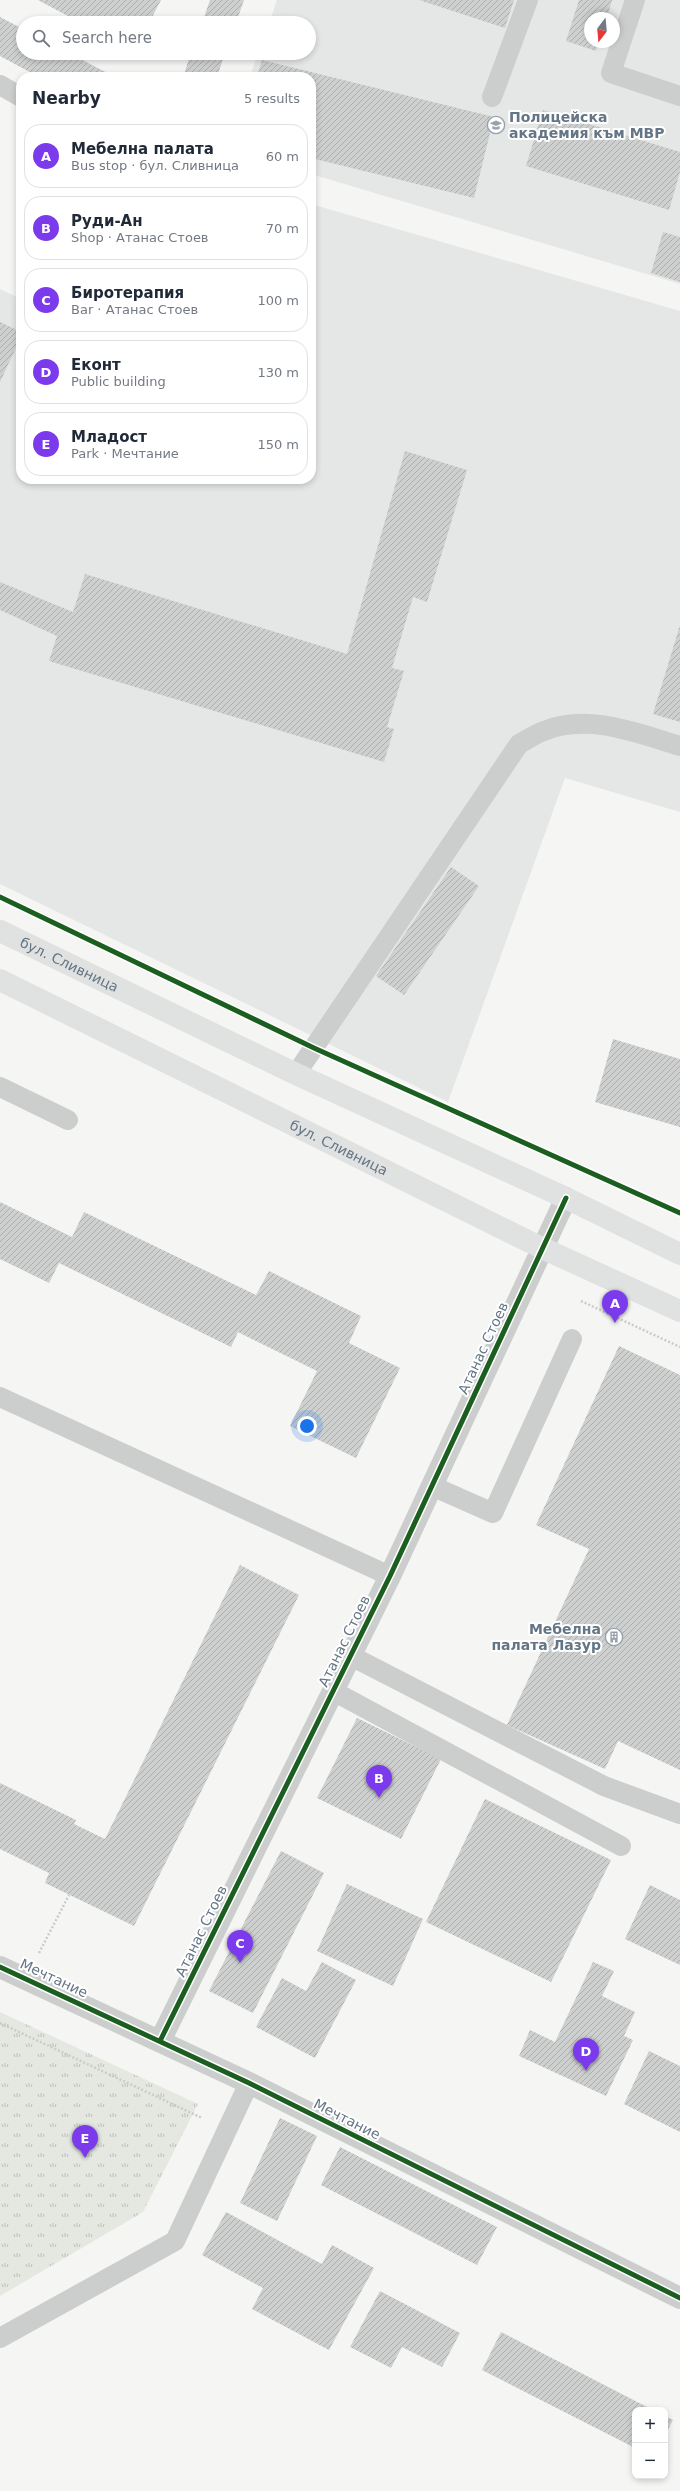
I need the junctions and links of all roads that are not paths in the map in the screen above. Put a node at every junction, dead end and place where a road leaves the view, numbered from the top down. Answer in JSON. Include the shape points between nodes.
{"nodes":[{"id":1,"x":528,"y":0,"type":"edge"},
{"id":2,"x":635,"y":0,"type":"edge"},
{"id":3,"x":0,"y":85,"type":"edge"},
{"id":4,"x":16,"y":94,"type":"edge"},
{"id":5,"x":680,"y":96,"type":"edge"},
{"id":6,"x":492,"y":97,"type":"dead end"},
{"id":7,"x":680,"y":746,"type":"edge"},
{"id":8,"x":0,"y":931,"type":"edge"},
{"id":9,"x":0,"y":980,"type":"edge"},
{"id":10,"x":296,"y":1074,"type":"junction"},
{"id":11,"x":0,"y":1087,"type":"edge"},
{"id":12,"x":68,"y":1120,"type":"dead end"},
{"id":13,"x":566,"y":1198,"type":"junction"},
{"id":14,"x":542,"y":1248,"type":"junction"},
{"id":15,"x":680,"y":1254,"type":"edge"},
{"id":16,"x":680,"y":1311,"type":"edge"},
{"id":17,"x":572,"y":1339,"type":"dead end"},
{"id":18,"x":0,"y":1397,"type":"edge"},
{"id":19,"x":432,"y":1486,"type":"junction"},
{"id":20,"x":390,"y":1576,"type":"junction"},
{"id":21,"x":350,"y":1656,"type":"junction"},
{"id":22,"x":333,"y":1691,"type":"junction"},
{"id":23,"x":680,"y":1814,"type":"edge"},
{"id":24,"x":621,"y":1846,"type":"dead end"},
{"id":25,"x":0,"y":1967,"type":"edge"},
{"id":26,"x":160,"y":2041,"type":"junction"},
{"id":27,"x":249,"y":2083,"type":"junction"},
{"id":28,"x":680,"y":2298,"type":"edge"},
{"id":29,"x":0,"y":2338,"type":"edge"}],
"edges":[{"from":1,"to":6,"type":"lane"},
{"from":2,"to":5,"type":"lane","via":[[611,73]]},
{"from":3,"to":4,"type":"lane"},
{"from":7,"to":10,"type":"lane","via":[[622,729],[579,723],[544,731],[519,744]]},
{"from":8,"to":10,"type":"main road","name":"бул. Сливница"},
{"from":9,"to":14,"type":"main road","name":"бул. Сливница"},
{"from":10,"to":13,"type":"main road","name":"бул. Сливница"},
{"from":11,"to":12,"type":"lane"},
{"from":13,"to":14,"type":"street","name":"Атанас Стоев"},
{"from":13,"to":15,"type":"main road","name":"бул. Сливница"},
{"from":14,"to":16,"type":"main road","name":"бул. Сливница"},
{"from":14,"to":19,"type":"street","name":"Атанас Стоев"},
{"from":17,"to":19,"type":"lane","via":[[493,1513]]},
{"from":18,"to":20,"type":"lane"},
{"from":19,"to":20,"type":"street","name":"Атанас Стоев"},
{"from":20,"to":21,"type":"street","name":"Атанас Стоев"},
{"from":21,"to":22,"type":"street","name":"Атанас Стоев"},
{"from":21,"to":23,"type":"lane","via":[[604,1786]]},
{"from":22,"to":24,"type":"lane"},
{"from":22,"to":26,"type":"street","name":"Атанас Стоев"},
{"from":25,"to":26,"type":"street","name":"Мечтание"},
{"from":26,"to":27,"type":"street","name":"Мечтание"},
{"from":27,"to":28,"type":"street","name":"Мечтание"},
{"from":27,"to":29,"type":"lane","via":[[175,2241]]}]}
